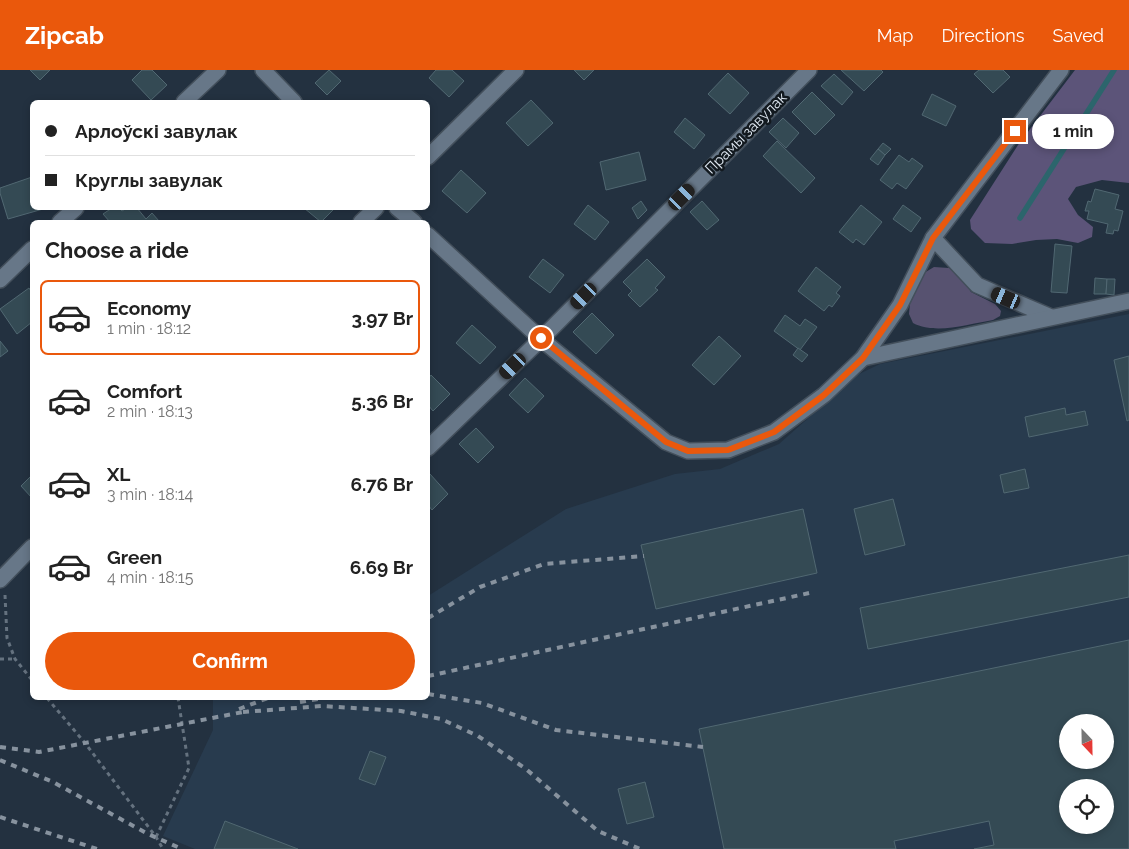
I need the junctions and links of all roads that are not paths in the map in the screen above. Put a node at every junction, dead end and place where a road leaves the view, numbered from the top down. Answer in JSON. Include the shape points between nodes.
{"nodes":[{"id":1,"x":218,"y":70,"type":"edge"},
{"id":2,"x":263,"y":70,"type":"edge"},
{"id":3,"x":516,"y":70,"type":"edge"},
{"id":4,"x":808,"y":70,"type":"edge"},
{"id":5,"x":1061,"y":70,"type":"edge"},
{"id":6,"x":186,"y":100,"type":"edge"},
{"id":7,"x":292,"y":100,"type":"edge"},
{"id":8,"x":430,"y":155,"type":"edge"},
{"id":9,"x":74,"y":210,"type":"edge"},
{"id":10,"x":374,"y":210,"type":"edge"},
{"id":11,"x":399,"y":210,"type":"edge"},
{"id":12,"x":62,"y":220,"type":"edge"},
{"id":13,"x":363,"y":220,"type":"edge"},
{"id":14,"x":412,"y":220,"type":"edge"},
{"id":15,"x":430,"y":237,"type":"edge"},
{"id":16,"x":933,"y":238,"type":"junction"},
{"id":17,"x":30,"y":251,"type":"edge"},
{"id":18,"x":0,"y":280,"type":"edge"},
{"id":19,"x":1129,"y":301,"type":"edge"},
{"id":20,"x":1051,"y":317,"type":"junction"},
{"id":21,"x":541,"y":338,"type":"junction"},
{"id":22,"x":863,"y":358,"type":"junction"},
{"id":23,"x":430,"y":446,"type":"edge"},
{"id":24,"x":30,"y":549,"type":"edge"},
{"id":25,"x":2,"y":578,"type":"edge"}],
"edges":[{"from":1,"to":6,"type":"street"},
{"from":2,"to":7,"type":"street"},
{"from":3,"to":8,"type":"street"},
{"from":4,"to":21,"type":"street","name":"Прамы завулак"},
{"from":5,"to":16,"type":"street"},
{"from":9,"to":12,"type":"street"},
{"from":10,"to":13,"type":"street"},
{"from":11,"to":14,"type":"street"},
{"from":15,"to":21,"type":"street"},
{"from":16,"to":20,"type":"street","via":[[977,285]]},
{"from":16,"to":22,"type":"street","via":[[900,305]]},
{"from":17,"to":18,"type":"street"},
{"from":19,"to":20,"type":"street"},
{"from":20,"to":22,"type":"street"},
{"from":21,"to":22,"type":"street","via":[[666,442],[688,451],[728,450],[774,432],[824,395]]},
{"from":21,"to":23,"type":"street","name":"Прамы завулак"},
{"from":24,"to":25,"type":"street"}]}
